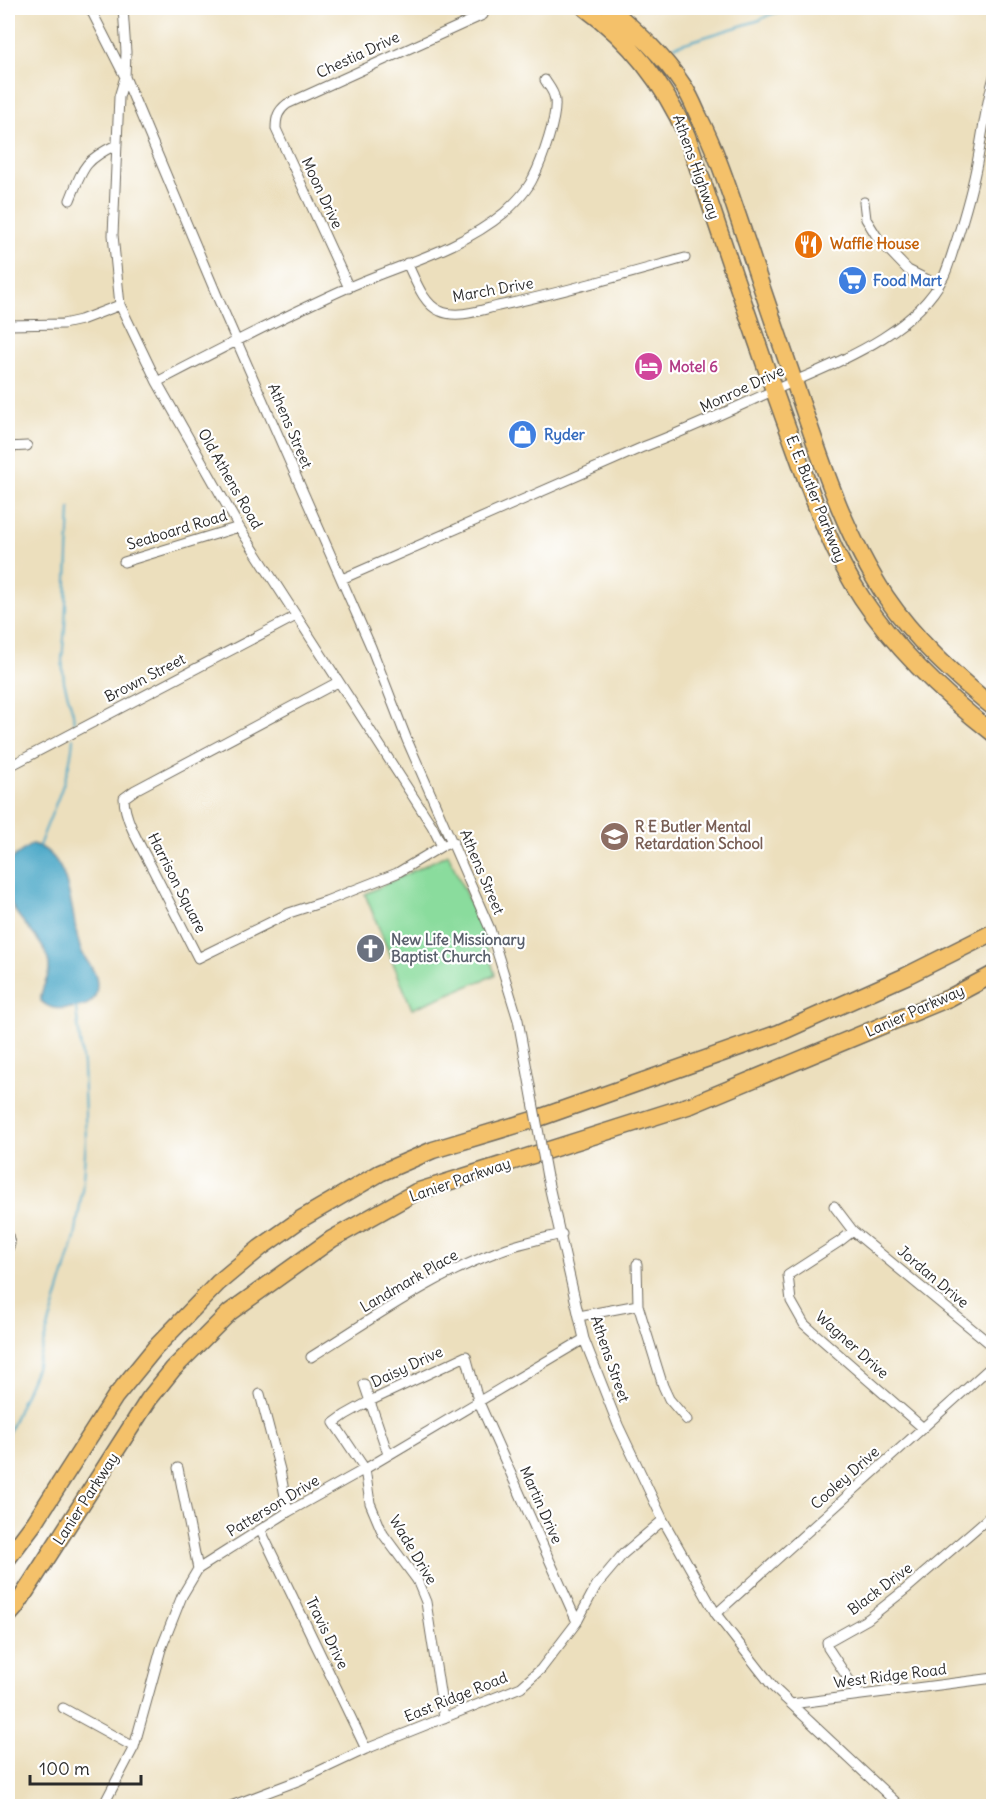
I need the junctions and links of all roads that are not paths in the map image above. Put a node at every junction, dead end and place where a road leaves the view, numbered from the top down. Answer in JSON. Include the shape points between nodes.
{"nodes":[{"id":1,"x":90,"y":8,"type":"edge"},
{"id":2,"x":123,"y":8,"type":"edge"},
{"id":3,"x":585,"y":8,"type":"edge"},
{"id":4,"x":610,"y":8,"type":"edge"},
{"id":5,"x":483,"y":15,"type":"dead end"},
{"id":6,"x":125,"y":77,"type":"junction"},
{"id":7,"x":993,"y":77,"type":"edge"},
{"id":8,"x":545,"y":80,"type":"dead end"},
{"id":9,"x":280,"y":109,"type":"joint"},
{"id":10,"x":116,"y":145,"type":"junction"},
{"id":11,"x":70,"y":200,"type":"dead end"},
{"id":12,"x":864,"y":202,"type":"dead end"},
{"id":13,"x":747,"y":244,"type":"joint"},
{"id":14,"x":727,"y":251,"type":"joint"},
{"id":15,"x":685,"y":258,"type":"dead end"},
{"id":16,"x":406,"y":263,"type":"junction"},
{"id":17,"x":938,"y":285,"type":"junction"},
{"id":18,"x":348,"y":288,"type":"junction"},
{"id":19,"x":120,"y":304,"type":"junction"},
{"id":20,"x":8,"y":325,"type":"edge"},
{"id":21,"x":237,"y":340,"type":"junction"},
{"id":22,"x":794,"y":381,"type":"junction"},
{"id":23,"x":157,"y":382,"type":"junction"},
{"id":24,"x":774,"y":391,"type":"junction"},
{"id":25,"x":27,"y":446,"type":"dead end"},
{"id":26,"x":8,"y":447,"type":"edge"},
{"id":27,"x":239,"y":528,"type":"junction"},
{"id":28,"x":124,"y":562,"type":"dead end"},
{"id":29,"x":342,"y":579,"type":"junction"},
{"id":30,"x":296,"y":616,"type":"junction"},
{"id":31,"x":956,"y":676,"type":"junction"},
{"id":32,"x":338,"y":682,"type":"junction"},
{"id":33,"x":993,"y":693,"type":"edge"},
{"id":34,"x":993,"y":708,"type":"edge"},
{"id":35,"x":993,"y":733,"type":"edge"},
{"id":36,"x":8,"y":767,"type":"edge"},
{"id":37,"x":453,"y":842,"type":"junction"},
{"id":38,"x":442,"y":846,"type":"junction"},
{"id":39,"x":993,"y":932,"type":"edge"},
{"id":40,"x":993,"y":974,"type":"edge"},
{"id":41,"x":834,"y":1206,"type":"dead end"},
{"id":42,"x":853,"y":1230,"type":"junction"},
{"id":43,"x":8,"y":1234,"type":"edge"},
{"id":44,"x":562,"y":1234,"type":"junction"},
{"id":45,"x":8,"y":1248,"type":"edge"},
{"id":46,"x":637,"y":1264,"type":"dead end"},
{"id":47,"x":638,"y":1305,"type":"junction"},
{"id":48,"x":579,"y":1316,"type":"junction"},
{"id":49,"x":584,"y":1338,"type":"junction"},
{"id":50,"x":993,"y":1347,"type":"edge"},
{"id":51,"x":311,"y":1357,"type":"dead end"},
{"id":52,"x":993,"y":1364,"type":"edge"},
{"id":53,"x":364,"y":1384,"type":"dead end"},
{"id":54,"x":260,"y":1394,"type":"dead end"},
{"id":55,"x":478,"y":1400,"type":"junction"},
{"id":56,"x":370,"y":1401,"type":"junction"},
{"id":57,"x":687,"y":1420,"type":"dead end"},
{"id":58,"x":923,"y":1428,"type":"junction"},
{"id":59,"x":388,"y":1454,"type":"junction"},
{"id":60,"x":178,"y":1468,"type":"dead end"},
{"id":61,"x":365,"y":1469,"type":"junction"},
{"id":62,"x":288,"y":1512,"type":"junction"},
{"id":63,"x":993,"y":1513,"type":"edge"},
{"id":64,"x":663,"y":1520,"type":"junction"},
{"id":65,"x":261,"y":1531,"type":"junction"},
{"id":66,"x":8,"y":1558,"type":"edge"},
{"id":67,"x":198,"y":1569,"type":"junction"},
{"id":68,"x":716,"y":1614,"type":"junction"},
{"id":69,"x":8,"y":1616,"type":"edge"},
{"id":70,"x":577,"y":1622,"type":"junction"},
{"id":71,"x":993,"y":1678,"type":"edge"},
{"id":72,"x":859,"y":1695,"type":"junction"},
{"id":73,"x":791,"y":1704,"type":"junction"},
{"id":74,"x":63,"y":1708,"type":"dead end"},
{"id":75,"x":444,"y":1718,"type":"junction"},
{"id":76,"x":134,"y":1747,"type":"junction"},
{"id":77,"x":366,"y":1749,"type":"junction"},
{"id":78,"x":103,"y":1806,"type":"edge"},
{"id":79,"x":231,"y":1806,"type":"edge"},
{"id":80,"x":900,"y":1806,"type":"edge"}],
"edges":[{"from":1,"to":6,"type":"street"},
{"from":2,"to":6,"type":"street","name":"Athens Street"},
{"from":3,"to":14,"type":"highway","name":"Athens Highway","via":[[630,46],[675,109]]},
{"from":4,"to":13,"type":"highway","name":"Athens Highway","via":[[662,57],[685,88],[728,184]]},
{"from":5,"to":9,"type":"street","name":"Chestia Drive"},
{"from":6,"to":10,"type":"street","name":"Old Athens Road","via":[[119,98]]},
{"from":6,"to":21,"type":"street","name":"Athens Street"},
{"from":7,"to":17,"type":"street","name":"Monroe Drive","via":[[971,192],[948,266]]},
{"from":8,"to":16,"type":"street","via":[[556,110],[533,179],[488,225],[432,255]]},
{"from":9,"to":18,"type":"street","name":"Moon Drive","via":[[276,129]]},
{"from":10,"to":11,"type":"street","via":[[87,163]]},
{"from":10,"to":19,"type":"street","name":"Old Athens Road","via":[[113,235]]},
{"from":12,"to":17,"type":"street","via":[[866,219],[879,240],[908,270]]},
{"from":13,"to":22,"type":"highway","name":"E. E. Butler Parkway"},
{"from":14,"to":24,"type":"highway","name":"E. E. Butler Parkway"},
{"from":15,"to":16,"type":"street","name":"March Drive","via":[[541,297],[447,314],[428,303]]},
{"from":16,"to":18,"type":"street"},
{"from":17,"to":22,"type":"street","name":"Monroe Drive","via":[[918,311],[882,338]]},
{"from":18,"to":21,"type":"street"},
{"from":19,"to":20,"type":"street","via":[[63,324]]},
{"from":19,"to":23,"type":"street","name":"Old Athens Road"},
{"from":21,"to":23,"type":"street"},
{"from":21,"to":29,"type":"street","name":"Athens Street"},
{"from":22,"to":24,"type":"street","name":"Monroe Drive"},
{"from":22,"to":31,"type":"highway","name":"E. E. Butler Parkway","via":[[853,538],[888,600]]},
{"from":23,"to":27,"type":"street","name":"Old Athens Road"},
{"from":24,"to":29,"type":"street","name":"Monroe Drive"},
{"from":24,"to":35,"type":"highway","name":"E. E. Butler Parkway","via":[[819,515],[861,597],[931,680]]},
{"from":25,"to":26,"type":"street"},
{"from":27,"to":28,"type":"street","name":"Seaboard Road"},
{"from":27,"to":30,"type":"street","name":"Old Athens Road"},
{"from":29,"to":37,"type":"street","name":"Athens Street"},
{"from":30,"to":32,"type":"street","name":"Old Athens Road"},
{"from":30,"to":36,"type":"street","name":"Brown Street"},
{"from":31,"to":33,"type":"highway"},
{"from":31,"to":34,"type":"highway","name":"E. E. Butler Parkway"},
{"from":32,"to":38,"type":"street","name":"Old Athens Road"},
{"from":32,"to":38,"type":"street","name":"Harrison Square","via":[[123,798],[140,844],[198,957],[289,913],[398,873]]},
{"from":37,"to":38,"type":"street"},
{"from":37,"to":44,"type":"street","name":"Athens Street","bridge":true,"via":[[490,929],[518,1020],[547,1177]]},
{"from":39,"to":66,"type":"highway","name":"Lanier Parkway","via":[[779,1033],[422,1155],[380,1173],[300,1219],[218,1283],[155,1348],[115,1397]]},
{"from":40,"to":69,"type":"highway","name":"Lanier Parkway","via":[[950,998],[691,1105],[416,1192],[332,1239],[230,1312],[173,1369],[149,1399]]},
{"from":41,"to":42,"type":"street","name":"Jordan Drive"},
{"from":42,"to":50,"type":"street","name":"Jordan Drive"},
{"from":42,"to":58,"type":"street","name":"Wagner Drive","via":[[788,1275],[791,1301],[804,1324]]},
{"from":43,"to":45,"type":"street"},
{"from":44,"to":48,"type":"street","name":"Athens Street"},
{"from":44,"to":51,"type":"street","name":"Landmark Place","via":[[501,1250],[452,1271]]},
{"from":46,"to":47,"type":"street"},
{"from":47,"to":48,"type":"street"},
{"from":47,"to":57,"type":"street","via":[[663,1386]]},
{"from":48,"to":49,"type":"street","name":"Athens Street"},
{"from":49,"to":55,"type":"street","name":"Patterson Drive"},
{"from":49,"to":64,"type":"street","name":"Athens Street","via":[[618,1425]]},
{"from":52,"to":58,"type":"street","name":"Cooley Drive"},
{"from":53,"to":56,"type":"street"},
{"from":54,"to":62,"type":"street"},
{"from":55,"to":56,"type":"street","name":"Daisy Drive","via":[[466,1356]]},
{"from":55,"to":59,"type":"street","name":"Patterson Drive"},
{"from":55,"to":70,"type":"street","name":"Martin Drive"},
{"from":56,"to":59,"type":"street","name":"Daisy Drive"},
{"from":56,"to":61,"type":"street","via":[[334,1423]]},
{"from":58,"to":68,"type":"street","name":"Cooley Drive"},
{"from":59,"to":61,"type":"street","name":"Patterson Drive"},
{"from":60,"to":67,"type":"street"},
{"from":61,"to":62,"type":"street","name":"Patterson Drive"},
{"from":61,"to":75,"type":"street","name":"Wade Drive","via":[[370,1503],[383,1534],[417,1580],[426,1602]]},
{"from":62,"to":65,"type":"street","name":"Patterson Drive"},
{"from":63,"to":72,"type":"street","name":"Black Drive","via":[[868,1619],[827,1642]]},
{"from":64,"to":68,"type":"street","name":"Athens Street"},
{"from":64,"to":70,"type":"street","name":"East Ridge Road","via":[[610,1569]]},
{"from":65,"to":67,"type":"street","name":"Patterson Drive"},
{"from":65,"to":77,"type":"street","name":"Travis Drive"},
{"from":67,"to":76,"type":"street","name":"Patterson Drive","via":[[182,1596],[161,1649]]},
{"from":68,"to":73,"type":"street","name":"Athens Street","via":[[773,1688]]},
{"from":70,"to":75,"type":"street","name":"East Ridge Road","via":[[541,1669],[521,1687]]},
{"from":71,"to":72,"type":"street","name":"West Ridge Road"},
{"from":72,"to":73,"type":"street","name":"West Ridge Road"},
{"from":73,"to":80,"type":"street","name":"Athens Street"},
{"from":74,"to":76,"type":"street"},
{"from":75,"to":77,"type":"street","name":"East Ridge Road"},
{"from":76,"to":78,"type":"street","name":"Patterson Drive"},
{"from":77,"to":79,"type":"street","name":"East Ridge Road"}]}
